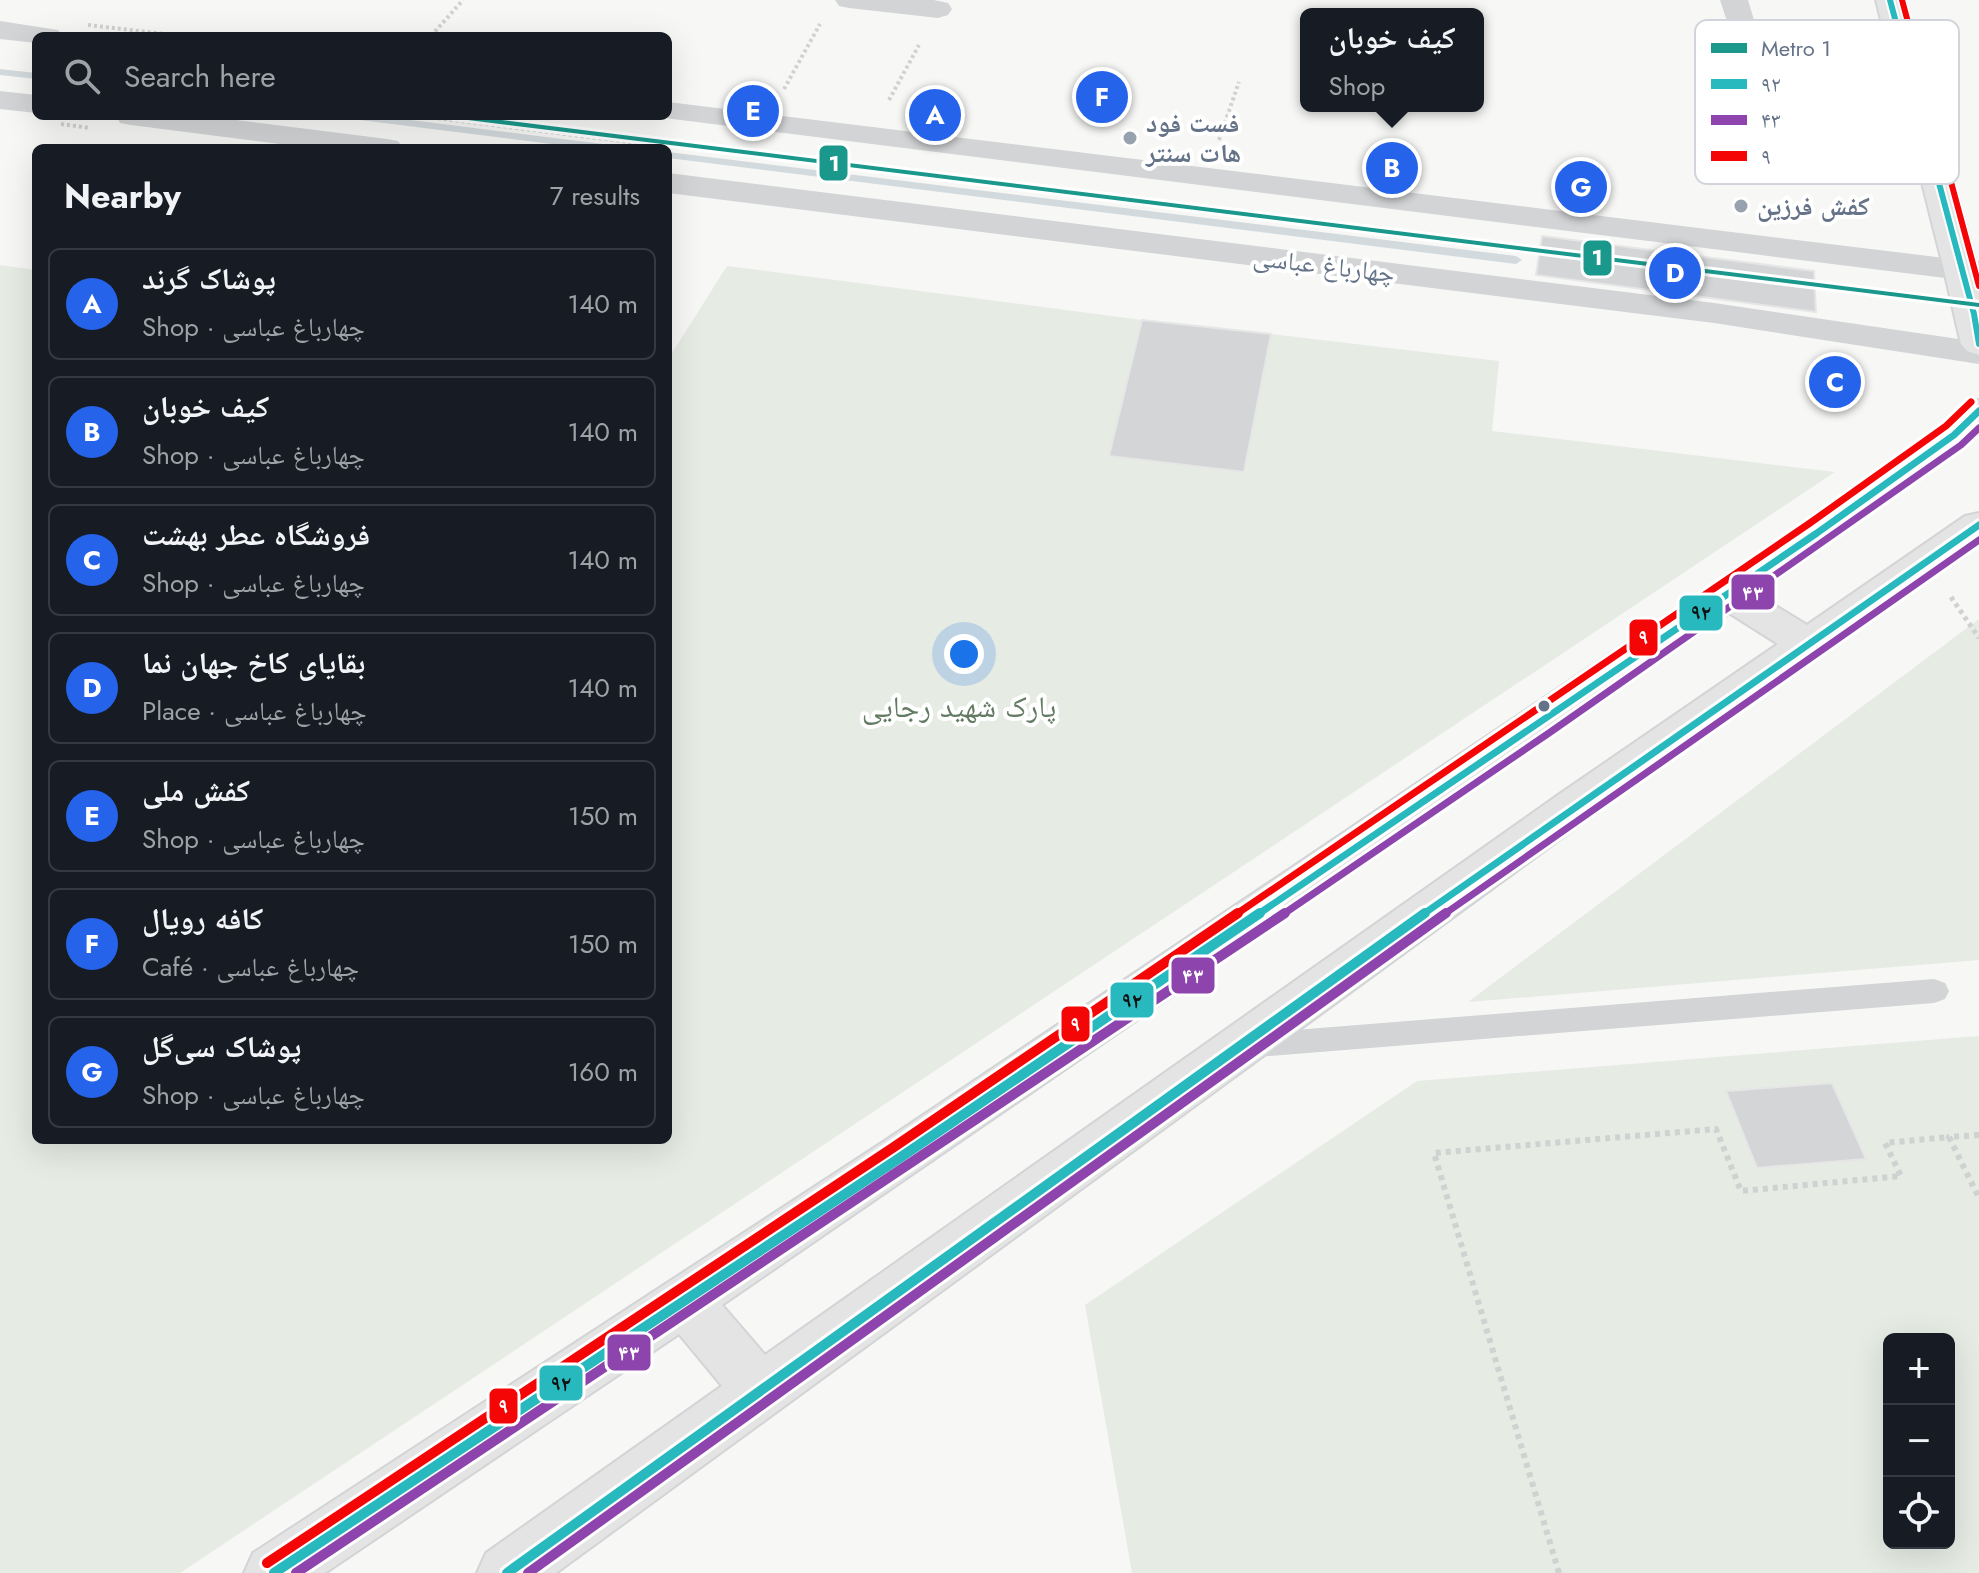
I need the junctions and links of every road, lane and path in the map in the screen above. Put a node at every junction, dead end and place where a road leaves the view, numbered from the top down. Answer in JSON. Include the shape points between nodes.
{"nodes":[{"id":1,"x":463,"y":0,"type":"edge"},
{"id":2,"x":1734,"y":0,"type":"edge"},
{"id":3,"x":1890,"y":0,"type":"edge"},
{"id":4,"x":940,"y":5,"type":"edge"},
{"id":5,"x":837,"y":7,"type":"edge"},
{"id":6,"x":1740,"y":20,"type":"edge"},
{"id":7,"x":1896,"y":20,"type":"edge"},
{"id":8,"x":0,"y":30,"type":"edge"},
{"id":9,"x":435,"y":32,"type":"edge"},
{"id":10,"x":32,"y":34,"type":"edge"},
{"id":11,"x":1239,"y":82,"type":"dead end"},
{"id":12,"x":0,"y":100,"type":"edge"},
{"id":13,"x":32,"y":104,"type":"edge"},
{"id":14,"x":672,"y":111,"type":"edge"},
{"id":15,"x":163,"y":120,"type":"edge"},
{"id":16,"x":767,"y":122,"type":"junction"},
{"id":17,"x":872,"y":134,"type":"junction"},
{"id":18,"x":355,"y":144,"type":"edge"},
{"id":19,"x":1207,"y":175,"type":"junction"},
{"id":20,"x":672,"y":183,"type":"edge"},
{"id":21,"x":1944,"y":184,"type":"edge"},
{"id":22,"x":1970,"y":272,"type":"edge"},
{"id":23,"x":1977,"y":323,"type":"edge"},
{"id":24,"x":1979,"y":353,"type":"edge"},
{"id":25,"x":1979,"y":411,"type":"edge"},
{"id":26,"x":1977,"y":531,"type":"edge"},
{"id":27,"x":1728,"y":594,"type":"junction"},
{"id":28,"x":1806,"y":643,"type":"junction"},
{"id":29,"x":1934,"y":991,"type":"dead end"},
{"id":30,"x":1239,"y":1047,"type":"junction"},
{"id":31,"x":1979,"y":1135,"type":"edge"},
{"id":32,"x":1949,"y":1137,"type":"junction"},
{"id":33,"x":1979,"y":1198,"type":"edge"},
{"id":34,"x":684,"y":1301,"type":"junction"},
{"id":35,"x":761,"y":1391,"type":"junction"},
{"id":36,"x":274,"y":1573,"type":"edge"},
{"id":37,"x":507,"y":1573,"type":"edge"},
{"id":38,"x":1559,"y":1573,"type":"edge"}],
"edges":[{"from":1,"to":9,"type":"path"},
{"from":2,"to":6,"type":"street"},
{"from":3,"to":7,"type":"main road"},
{"from":4,"to":5,"type":"street"},
{"from":4,"to":17,"type":"path"},
{"from":5,"to":16,"type":"path"},
{"from":8,"to":10,"type":"street"},
{"from":11,"to":19,"type":"path"},
{"from":12,"to":13,"type":"street"},
{"from":14,"to":16,"type":"street"},
{"from":15,"to":18,"type":"street"},
{"from":16,"to":17,"type":"street"},
{"from":17,"to":19,"type":"street"},
{"from":19,"to":22,"type":"street"},
{"from":20,"to":24,"type":"street","name":"چهارباغ عباسی","via":[[1714,313]]},
{"from":21,"to":22,"type":"main road"},
{"from":22,"to":23,"type":"main road"},
{"from":25,"to":27,"type":"main road","via":[[1954,435]]},
{"from":26,"to":28,"type":"main road"},
{"from":27,"to":28,"type":"main road"},
{"from":27,"to":34,"type":"main road"},
{"from":28,"to":30,"type":"main road"},
{"from":29,"to":30,"type":"lane"},
{"from":30,"to":35,"type":"main road"},
{"from":31,"to":32,"type":"path"},
{"from":32,"to":33,"type":"path"},
{"from":32,"to":38,"type":"path","via":[[1885,1143],[1901,1176],[1741,1191],[1716,1129],[1434,1153]]},
{"from":34,"to":35,"type":"main road"},
{"from":34,"to":36,"type":"main road"},
{"from":35,"to":37,"type":"main road"}]}
